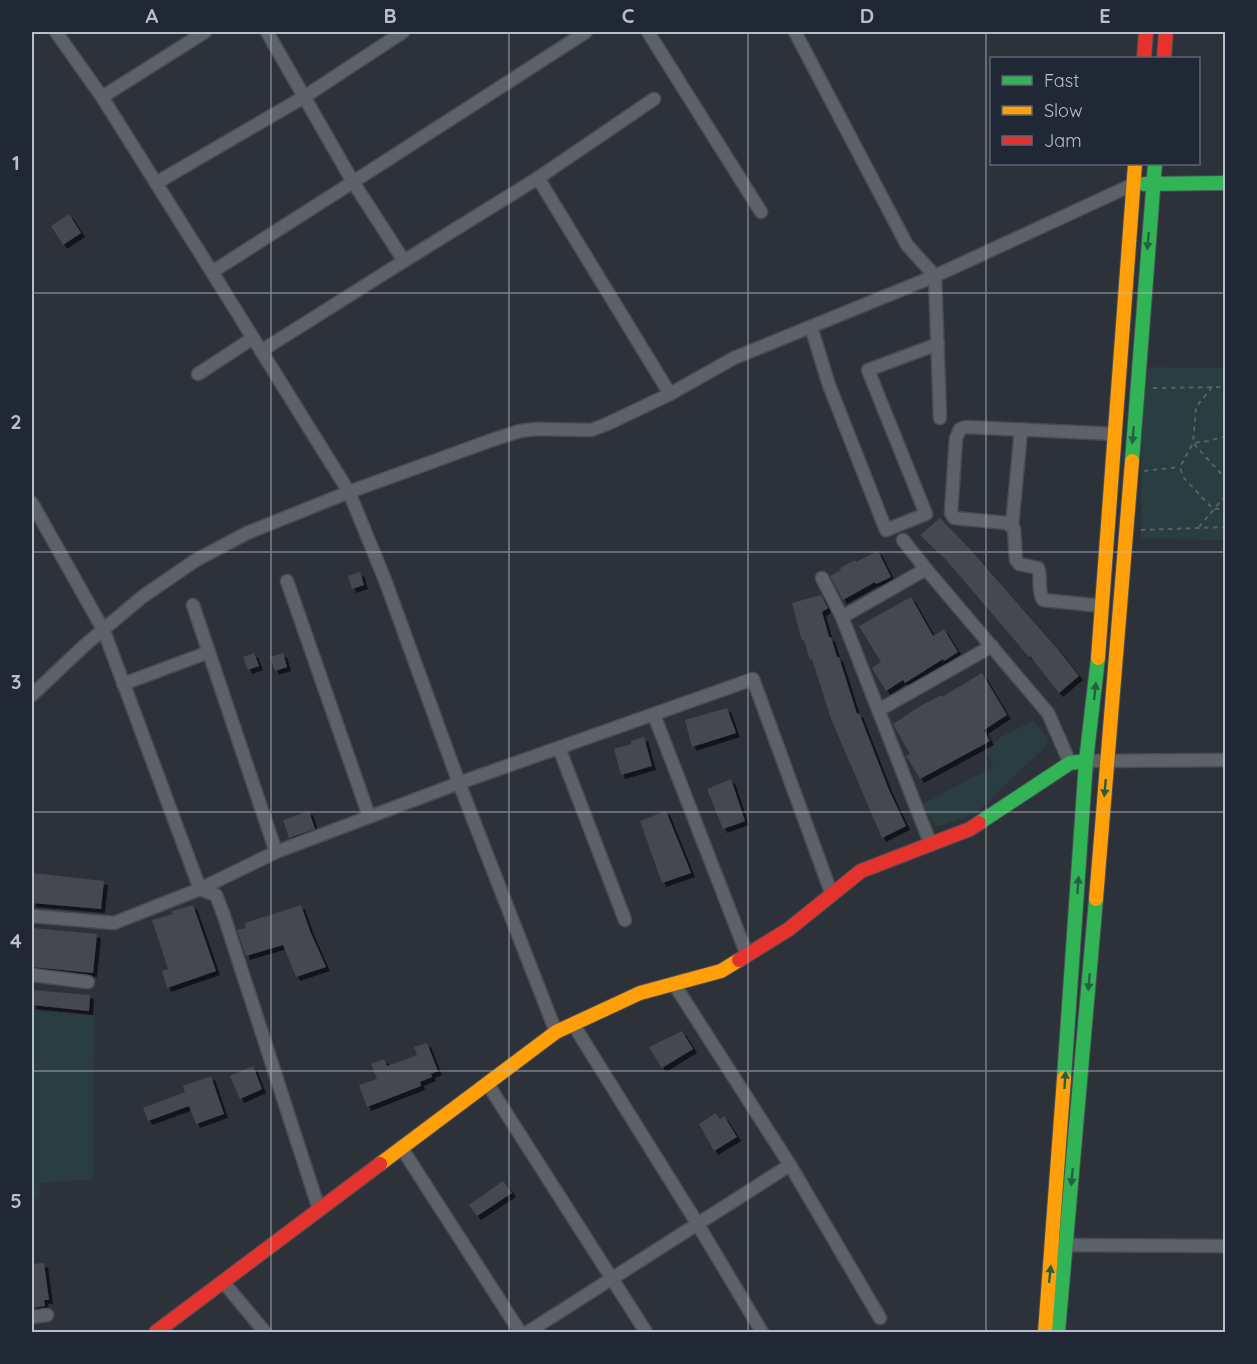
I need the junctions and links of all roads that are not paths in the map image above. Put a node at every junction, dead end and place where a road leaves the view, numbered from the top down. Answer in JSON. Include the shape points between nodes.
{"nodes":[{"id":1,"x":56,"y":32,"type":"edge"},
{"id":2,"x":205,"y":32,"type":"edge"},
{"id":3,"x":267,"y":32,"type":"edge"},
{"id":4,"x":403,"y":32,"type":"edge"},
{"id":5,"x":586,"y":32,"type":"edge"},
{"id":6,"x":648,"y":32,"type":"edge"},
{"id":7,"x":795,"y":32,"type":"edge"},
{"id":8,"x":1146,"y":32,"type":"edge"},
{"id":9,"x":1166,"y":32,"type":"edge"},
{"id":10,"x":1144,"y":57,"type":"edge"},
{"id":11,"x":1164,"y":57,"type":"edge"},
{"id":12,"x":102,"y":97,"type":"junction"},
{"id":13,"x":304,"y":97,"type":"junction"},
{"id":14,"x":654,"y":99,"type":"dead end"},
{"id":15,"x":1136,"y":165,"type":"edge"},
{"id":16,"x":1155,"y":165,"type":"edge"},
{"id":17,"x":538,"y":178,"type":"junction"},
{"id":18,"x":353,"y":182,"type":"junction"},
{"id":19,"x":156,"y":183,"type":"junction"},
{"id":20,"x":1153,"y":183,"type":"junction"},
{"id":21,"x":1226,"y":183,"type":"edge"},
{"id":22,"x":1134,"y":184,"type":"junction"},
{"id":23,"x":761,"y":212,"type":"dead end"},
{"id":24,"x":404,"y":261,"type":"junction"},
{"id":25,"x":212,"y":272,"type":"junction"},
{"id":26,"x":935,"y":276,"type":"junction"},
{"id":27,"x":811,"y":327,"type":"junction"},
{"id":28,"x":253,"y":338,"type":"junction"},
{"id":29,"x":938,"y":344,"type":"junction"},
{"id":30,"x":261,"y":351,"type":"junction"},
{"id":31,"x":198,"y":374,"type":"dead end"},
{"id":32,"x":670,"y":394,"type":"junction"},
{"id":33,"x":940,"y":418,"type":"dead end"},
{"id":34,"x":1021,"y":430,"type":"junction"},
{"id":35,"x":1115,"y":434,"type":"junction"},
{"id":36,"x":349,"y":492,"type":"junction"},
{"id":37,"x":32,"y":503,"type":"edge"},
{"id":38,"x":1012,"y":526,"type":"junction"},
{"id":39,"x":903,"y":540,"type":"dead end"},
{"id":40,"x":926,"y":569,"type":"junction"},
{"id":41,"x":822,"y":578,"type":"dead end"},
{"id":42,"x":287,"y":581,"type":"dead end"},
{"id":43,"x":193,"y":605,"type":"dead end"},
{"id":44,"x":1102,"y":606,"type":"junction"},
{"id":45,"x":842,"y":616,"type":"junction"},
{"id":46,"x":104,"y":631,"type":"junction"},
{"id":47,"x":992,"y":646,"type":"junction"},
{"id":48,"x":209,"y":652,"type":"junction"},
{"id":49,"x":123,"y":684,"type":"junction"},
{"id":50,"x":32,"y":695,"type":"edge"},
{"id":51,"x":879,"y":710,"type":"junction"},
{"id":52,"x":654,"y":715,"type":"junction"},
{"id":53,"x":559,"y":748,"type":"junction"},
{"id":54,"x":1226,"y":760,"type":"edge"},
{"id":55,"x":1086,"y":761,"type":"junction"},
{"id":56,"x":1108,"y":761,"type":"junction"},
{"id":57,"x":1070,"y":764,"type":"junction"},
{"id":58,"x":459,"y":783,"type":"junction"},
{"id":59,"x":369,"y":816,"type":"junction"},
{"id":60,"x":931,"y":845,"type":"junction"},
{"id":61,"x":276,"y":852,"type":"junction"},
{"id":62,"x":200,"y":889,"type":"junction"},
{"id":63,"x":832,"y":895,"type":"junction"},
{"id":64,"x":32,"y":916,"type":"edge"},
{"id":65,"x":626,"y":920,"type":"dead end"},
{"id":66,"x":747,"y":955,"type":"junction"},
{"id":67,"x":32,"y":975,"type":"edge"},
{"id":68,"x":88,"y":982,"type":"dead end"},
{"id":69,"x":674,"y":984,"type":"junction"},
{"id":70,"x":573,"y":1024,"type":"junction"},
{"id":71,"x":556,"y":1032,"type":"junction"},
{"id":72,"x":487,"y":1083,"type":"junction"},
{"id":73,"x":401,"y":1147,"type":"junction"},
{"id":74,"x":790,"y":1165,"type":"junction"},
{"id":75,"x":319,"y":1209,"type":"junction"},
{"id":76,"x":697,"y":1223,"type":"junction"},
{"id":77,"x":1060,"y":1245,"type":"junction"},
{"id":78,"x":1226,"y":1246,"type":"edge"},
{"id":79,"x":612,"y":1278,"type":"junction"},
{"id":80,"x":224,"y":1283,"type":"junction"},
{"id":81,"x":46,"y":1315,"type":"dead end"},
{"id":82,"x":32,"y":1317,"type":"edge"},
{"id":83,"x":880,"y":1318,"type":"dead end"},
{"id":84,"x":157,"y":1332,"type":"edge"},
{"id":85,"x":265,"y":1332,"type":"edge"},
{"id":86,"x":520,"y":1332,"type":"edge"},
{"id":87,"x":528,"y":1332,"type":"edge"},
{"id":88,"x":646,"y":1332,"type":"edge"},
{"id":89,"x":762,"y":1332,"type":"edge"},
{"id":90,"x":1045,"y":1332,"type":"edge"},
{"id":91,"x":1058,"y":1332,"type":"edge"}],
"edges":[{"from":1,"to":12,"type":"street"},
{"from":2,"to":12,"type":"street"},
{"from":3,"to":13,"type":"street"},
{"from":4,"to":13,"type":"street"},
{"from":5,"to":18,"type":"street"},
{"from":6,"to":23,"type":"street"},
{"from":7,"to":26,"type":"street","via":[[907,245]]},
{"from":8,"to":10,"type":"street"},
{"from":9,"to":11,"type":"street"},
{"from":12,"to":19,"type":"street"},
{"from":13,"to":18,"type":"street"},
{"from":13,"to":19,"type":"street"},
{"from":14,"to":17,"type":"street"},
{"from":15,"to":22,"type":"street"},
{"from":16,"to":20,"type":"street"},
{"from":17,"to":24,"type":"street"},
{"from":17,"to":32,"type":"street"},
{"from":18,"to":24,"type":"street"},
{"from":18,"to":25,"type":"street"},
{"from":19,"to":25,"type":"street"},
{"from":20,"to":21,"type":"street"},
{"from":20,"to":22,"type":"street"},
{"from":20,"to":56,"type":"street","one_way":true},
{"from":22,"to":26,"type":"street"},
{"from":22,"to":35,"type":"street"},
{"from":24,"to":30,"type":"street"},
{"from":25,"to":28,"type":"street"},
{"from":26,"to":27,"type":"street"},
{"from":26,"to":29,"type":"street"},
{"from":27,"to":29,"type":"street","via":[[829,385],[886,530],[926,514],[868,370]]},
{"from":27,"to":32,"type":"street","via":[[734,358]]},
{"from":28,"to":30,"type":"street"},
{"from":28,"to":31,"type":"street"},
{"from":29,"to":33,"type":"street"},
{"from":30,"to":36,"type":"street"},
{"from":32,"to":36,"type":"street","via":[[591,430],[520,431]]},
{"from":34,"to":35,"type":"street"},
{"from":34,"to":38,"type":"street"},
{"from":34,"to":38,"type":"street","via":[[966,427],[960,429],[956,438],[951,513],[954,518]]},
{"from":35,"to":44,"type":"street"},
{"from":36,"to":46,"type":"street","via":[[247,533],[196,560],[142,597]]},
{"from":36,"to":58,"type":"street"},
{"from":37,"to":46,"type":"street"},
{"from":38,"to":44,"type":"street","via":[[1016,560],[1038,568],[1043,600]]},
{"from":39,"to":40,"type":"street"},
{"from":40,"to":45,"type":"street"},
{"from":40,"to":47,"type":"street"},
{"from":41,"to":45,"type":"street"},
{"from":42,"to":59,"type":"street"},
{"from":43,"to":48,"type":"street"},
{"from":55,"to":44,"type":"street","one_way":true},
{"from":45,"to":51,"type":"street"},
{"from":46,"to":49,"type":"street"},
{"from":46,"to":50,"type":"street"},
{"from":47,"to":51,"type":"street"},
{"from":47,"to":57,"type":"street","via":[[1048,713]]},
{"from":48,"to":49,"type":"street"},
{"from":48,"to":61,"type":"street"},
{"from":49,"to":62,"type":"street"},
{"from":51,"to":60,"type":"street"},
{"from":52,"to":53,"type":"street"},
{"from":52,"to":63,"type":"street","via":[[753,679]]},
{"from":52,"to":66,"type":"street"},
{"from":53,"to":58,"type":"street"},
{"from":53,"to":65,"type":"street"},
{"from":54,"to":56,"type":"street"},
{"from":55,"to":56,"type":"street"},
{"from":55,"to":57,"type":"street"},
{"from":77,"to":55,"type":"street","one_way":true},
{"from":56,"to":77,"type":"street","one_way":true},
{"from":57,"to":60,"type":"street","via":[[970,829]]},
{"from":58,"to":59,"type":"street"},
{"from":58,"to":71,"type":"street"},
{"from":59,"to":61,"type":"street"},
{"from":60,"to":63,"type":"street","via":[[861,871]]},
{"from":61,"to":62,"type":"street"},
{"from":62,"to":64,"type":"street","via":[[114,923]]},
{"from":62,"to":75,"type":"street","via":[[216,895],[224,916]]},
{"from":63,"to":66,"type":"street"},
{"from":66,"to":69,"type":"street","via":[[721,971]]},
{"from":67,"to":68,"type":"street"},
{"from":69,"to":70,"type":"street","via":[[640,993]]},
{"from":69,"to":74,"type":"street"},
{"from":70,"to":71,"type":"street"},
{"from":70,"to":76,"type":"street"},
{"from":71,"to":72,"type":"street"},
{"from":72,"to":73,"type":"street"},
{"from":72,"to":79,"type":"street"},
{"from":73,"to":75,"type":"street"},
{"from":73,"to":86,"type":"street"},
{"from":74,"to":76,"type":"street"},
{"from":74,"to":83,"type":"street"},
{"from":75,"to":80,"type":"street"},
{"from":76,"to":79,"type":"street"},
{"from":76,"to":89,"type":"street"},
{"from":77,"to":78,"type":"street"},
{"from":90,"to":77,"type":"street","one_way":true},
{"from":77,"to":91,"type":"street"},
{"from":79,"to":87,"type":"street"},
{"from":79,"to":88,"type":"street"},
{"from":80,"to":84,"type":"street"},
{"from":80,"to":85,"type":"street"},
{"from":81,"to":82,"type":"street"}]}
